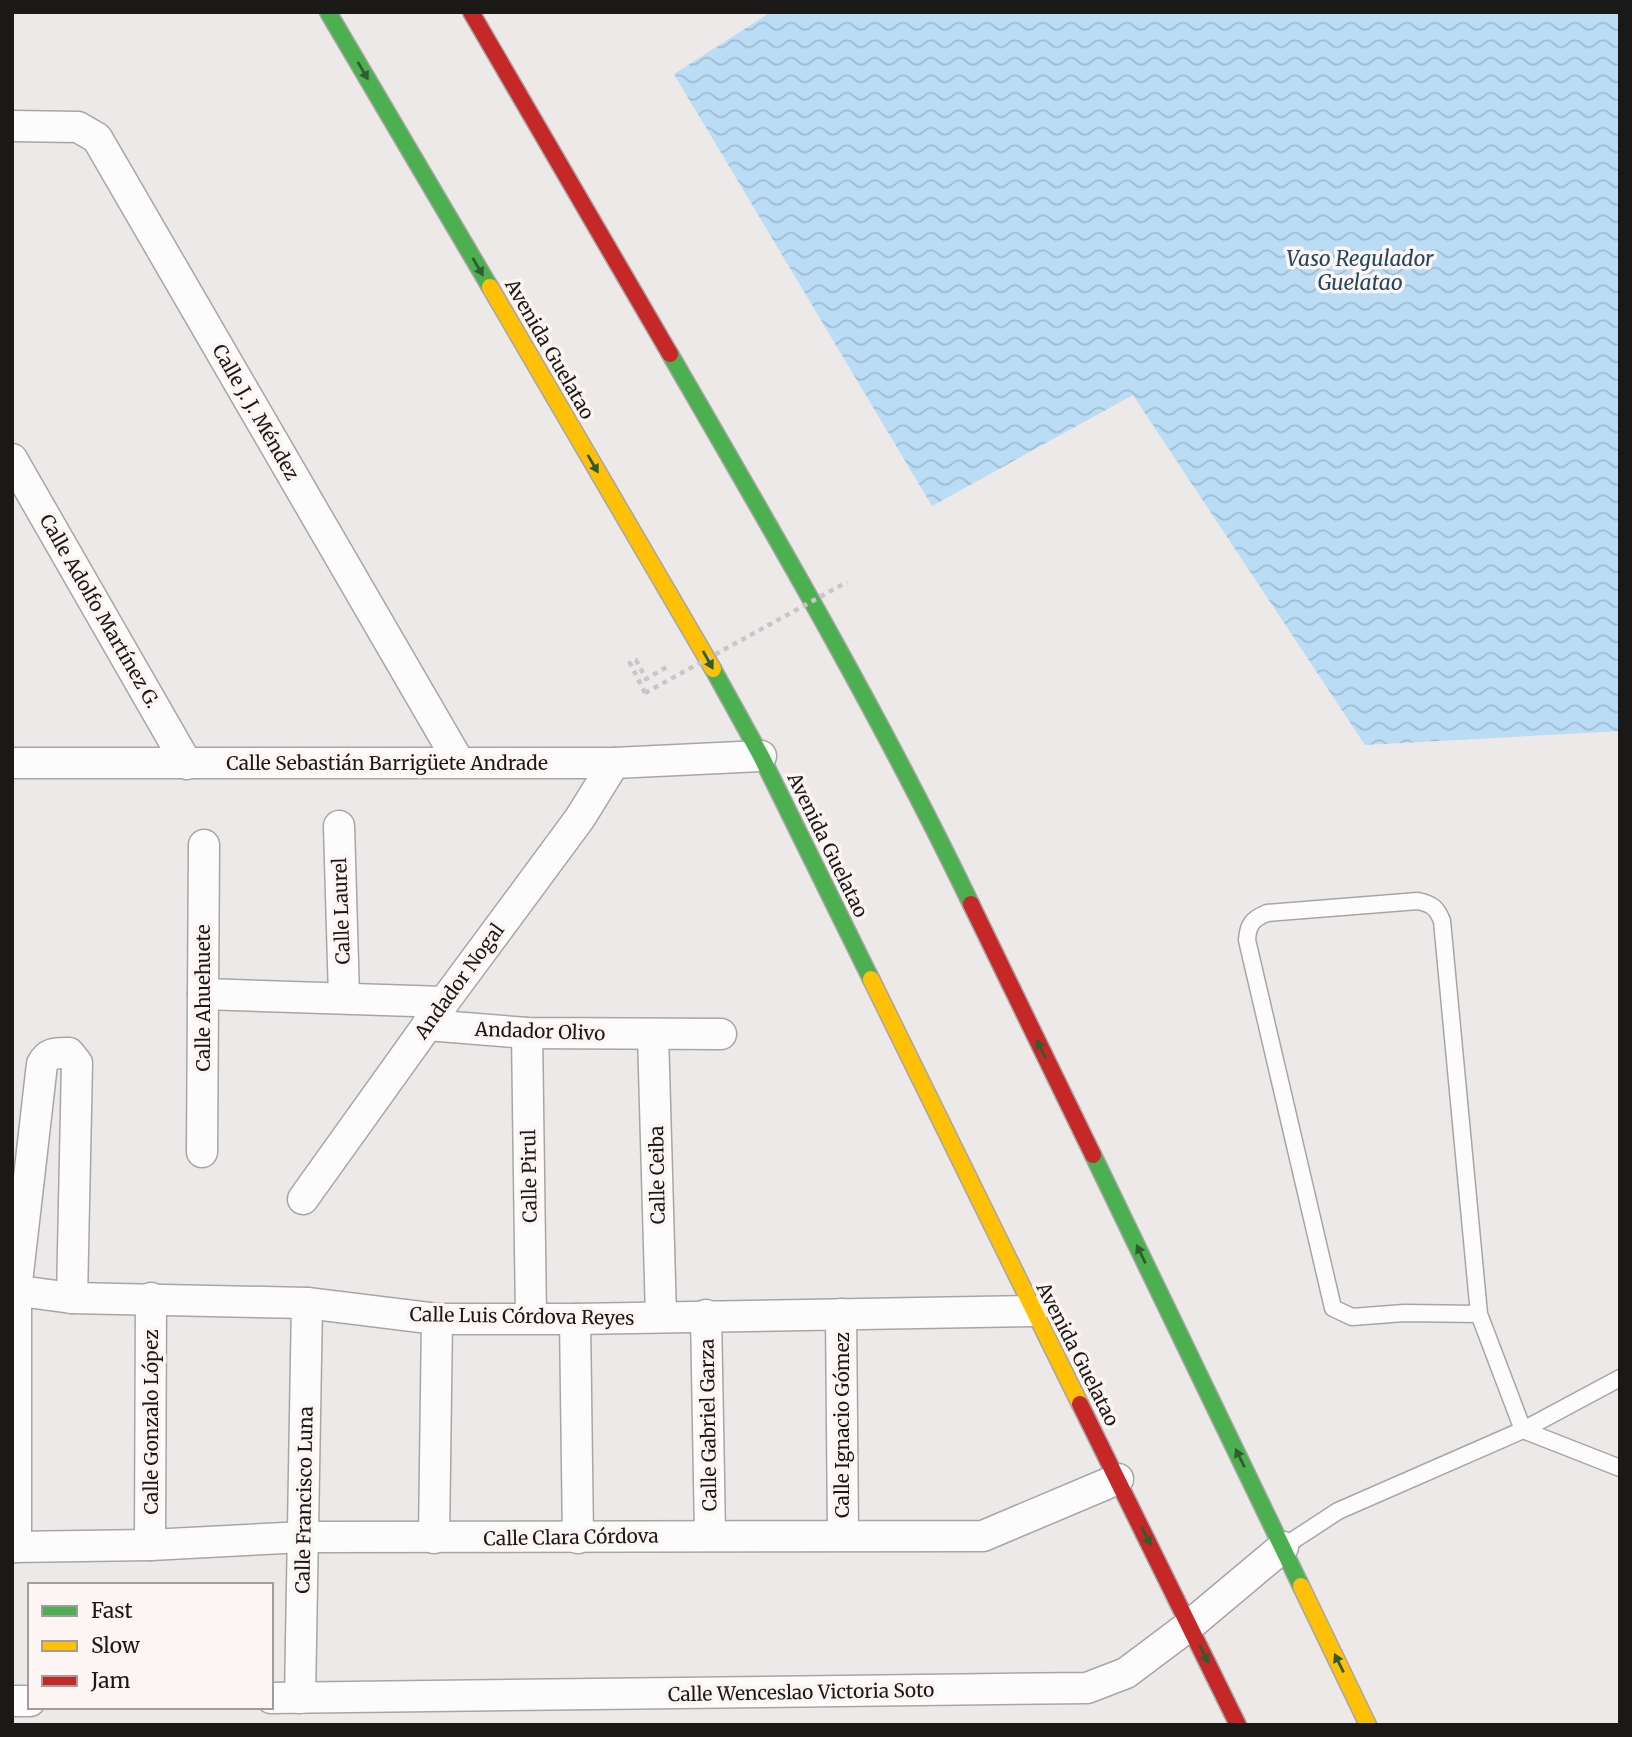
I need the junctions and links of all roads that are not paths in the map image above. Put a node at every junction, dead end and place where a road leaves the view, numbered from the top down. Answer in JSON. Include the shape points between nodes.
{"nodes":[{"id":1,"x":328,"y":12,"type":"edge"},
{"id":2,"x":471,"y":12,"type":"edge"},
{"id":3,"x":12,"y":126,"type":"edge"},
{"id":4,"x":12,"y":459,"type":"edge"},
{"id":5,"x":761,"y":756,"type":"junction"},
{"id":6,"x":458,"y":762,"type":"junction"},
{"id":7,"x":614,"y":763,"type":"junction"},
{"id":8,"x":12,"y":764,"type":"edge"},
{"id":9,"x":187,"y":764,"type":"junction"},
{"id":10,"x":339,"y":826,"type":"dead end"},
{"id":11,"x":204,"y":845,"type":"dead end"},
{"id":12,"x":203,"y":994,"type":"junction"},
{"id":13,"x":344,"y":997,"type":"junction"},
{"id":14,"x":435,"y":1013,"type":"junction"},
{"id":15,"x":527,"y":1033,"type":"junction"},
{"id":16,"x":653,"y":1034,"type":"junction"},
{"id":17,"x":721,"y":1034,"type":"dead end"},
{"id":18,"x":202,"y":1152,"type":"dead end"},
{"id":19,"x":303,"y":1199,"type":"dead end"},
{"id":20,"x":14,"y":1291,"type":"edge"},
{"id":21,"x":72,"y":1298,"type":"junction"},
{"id":22,"x":151,"y":1298,"type":"junction"},
{"id":23,"x":307,"y":1303,"type":"junction"},
{"id":24,"x":1033,"y":1311,"type":"junction"},
{"id":25,"x":841,"y":1314,"type":"junction"},
{"id":26,"x":1479,"y":1314,"type":"junction"},
{"id":27,"x":706,"y":1315,"type":"junction"},
{"id":28,"x":661,"y":1316,"type":"junction"},
{"id":29,"x":531,"y":1318,"type":"junction"},
{"id":30,"x":437,"y":1319,"type":"junction"},
{"id":31,"x":575,"y":1320,"type":"junction"},
{"id":32,"x":1620,"y":1378,"type":"edge"},
{"id":33,"x":1523,"y":1430,"type":"junction"},
{"id":34,"x":1620,"y":1468,"type":"edge"},
{"id":35,"x":1118,"y":1479,"type":"junction"},
{"id":36,"x":710,"y":1534,"type":"junction"},
{"id":37,"x":843,"y":1535,"type":"junction"},
{"id":38,"x":304,"y":1537,"type":"junction"},
{"id":39,"x":435,"y":1538,"type":"junction"},
{"id":40,"x":578,"y":1538,"type":"junction"},
{"id":41,"x":150,"y":1545,"type":"junction"},
{"id":42,"x":14,"y":1547,"type":"edge"},
{"id":43,"x":1283,"y":1547,"type":"junction"},
{"id":44,"x":1190,"y":1625,"type":"junction"},
{"id":45,"x":286,"y":1698,"type":"edge"},
{"id":46,"x":1238,"y":1725,"type":"edge"},
{"id":47,"x":1368,"y":1725,"type":"edge"}],
"edges":[{"from":1,"to":5,"type":"main road","name":"Avenida Guelatao","one_way":true},
{"from":43,"to":2,"type":"main road","one_way":true,"via":[[923,805],[813,599]]},
{"from":3,"to":6,"type":"street","name":"Calle J. J. Méndez","via":[[78,127],[97,138]]},
{"from":4,"to":9,"type":"street","name":"Calle Adolfo Martínez G."},
{"from":5,"to":7,"type":"street","name":"Calle Sebastián Barrigüete Andrade"},
{"from":5,"to":24,"type":"main road","name":"Avenida Guelatao"},
{"from":6,"to":7,"type":"street","name":"Calle Sebastián Barrigüete Andrade"},
{"from":6,"to":9,"type":"street","name":"Calle Sebastián Barrigüete Andrade"},
{"from":7,"to":14,"type":"street","name":"Andador Nogal","via":[[580,818]]},
{"from":8,"to":9,"type":"street","name":"Calle Sebastián Barrigüete Andrade"},
{"from":10,"to":13,"type":"street","name":"Calle Laurel"},
{"from":11,"to":12,"type":"street","name":"Calle Ahuehuete"},
{"from":12,"to":13,"type":"street","name":"Andador Olivo"},
{"from":12,"to":18,"type":"street","name":"Calle Ahuehuete"},
{"from":13,"to":14,"type":"street","name":"Andador Olivo"},
{"from":14,"to":15,"type":"street","name":"Andador Olivo"},
{"from":14,"to":19,"type":"street","name":"Andador Nogal"},
{"from":15,"to":16,"type":"street","name":"Andador Olivo"},
{"from":15,"to":29,"type":"street","name":"Calle Pirul"},
{"from":16,"to":17,"type":"street","name":"Andador Olivo"},
{"from":16,"to":28,"type":"street","name":"Calle Ceiba"},
{"from":20,"to":21,"type":"street","name":"Calle Luis Córdova Reyes"},
{"from":20,"to":21,"type":"street","via":[[42,1064],[50,1055],[69,1053],[77,1067]]},
{"from":20,"to":42,"type":"street"},
{"from":21,"to":22,"type":"street","name":"Calle Luis Córdova Reyes"},
{"from":22,"to":23,"type":"street","name":"Calle Luis Córdova Reyes"},
{"from":22,"to":41,"type":"street","name":"Calle Gonzalo López"},
{"from":23,"to":30,"type":"street","name":"Calle Luis Córdova Reyes"},
{"from":23,"to":38,"type":"street","name":"Calle Francisco Luna"},
{"from":24,"to":25,"type":"street","name":"Calle Luis Córdova Reyes"},
{"from":24,"to":35,"type":"main road","name":"Avenida Guelatao"},
{"from":25,"to":27,"type":"street","name":"Calle Luis Córdova Reyes"},
{"from":25,"to":37,"type":"street","name":"Calle Ignacio Gómez"},
{"from":26,"to":26,"type":"lane","via":[[1438,911],[1418,901],[1267,913],[1255,918],[1247,940],[1333,1308],[1352,1317]]},
{"from":26,"to":33,"type":"lane"},
{"from":27,"to":28,"type":"street","name":"Calle Luis Córdova Reyes"},
{"from":27,"to":36,"type":"street","name":"Calle Gabriel Garza"},
{"from":28,"to":31,"type":"street","name":"Calle Luis Córdova Reyes"},
{"from":29,"to":30,"type":"street","name":"Calle Luis Córdova Reyes"},
{"from":29,"to":31,"type":"street","name":"Calle Luis Córdova Reyes"},
{"from":30,"to":39,"type":"street"},
{"from":31,"to":40,"type":"street"},
{"from":32,"to":33,"type":"lane"},
{"from":33,"to":34,"type":"lane"},
{"from":33,"to":43,"type":"lane","via":[[1338,1511]]},
{"from":35,"to":37,"type":"street","name":"Calle Clara Córdova","via":[[988,1536]]},
{"from":35,"to":44,"type":"main road","name":"Avenida Guelatao","one_way":true},
{"from":36,"to":37,"type":"street","name":"Calle Clara Córdova"},
{"from":36,"to":40,"type":"street","name":"Calle Clara Córdova"},
{"from":38,"to":39,"type":"street","name":"Calle Clara Córdova"},
{"from":38,"to":41,"type":"street","name":"Calle Clara Córdova"},
{"from":38,"to":45,"type":"street","name":"Calle Francisco Luna"},
{"from":39,"to":40,"type":"street","name":"Calle Clara Córdova"},
{"from":41,"to":42,"type":"street","name":"Calle Clara Córdova"},
{"from":43,"to":44,"type":"street","name":"Calle Wenceslao Victoria Soto"},
{"from":47,"to":43,"type":"main road","one_way":true},
{"from":44,"to":45,"type":"street","name":"Calle Wenceslao Victoria Soto","via":[[1126,1672],[1087,1688]]},
{"from":44,"to":46,"type":"main road","name":"Avenida Guelatao","one_way":true}]}
